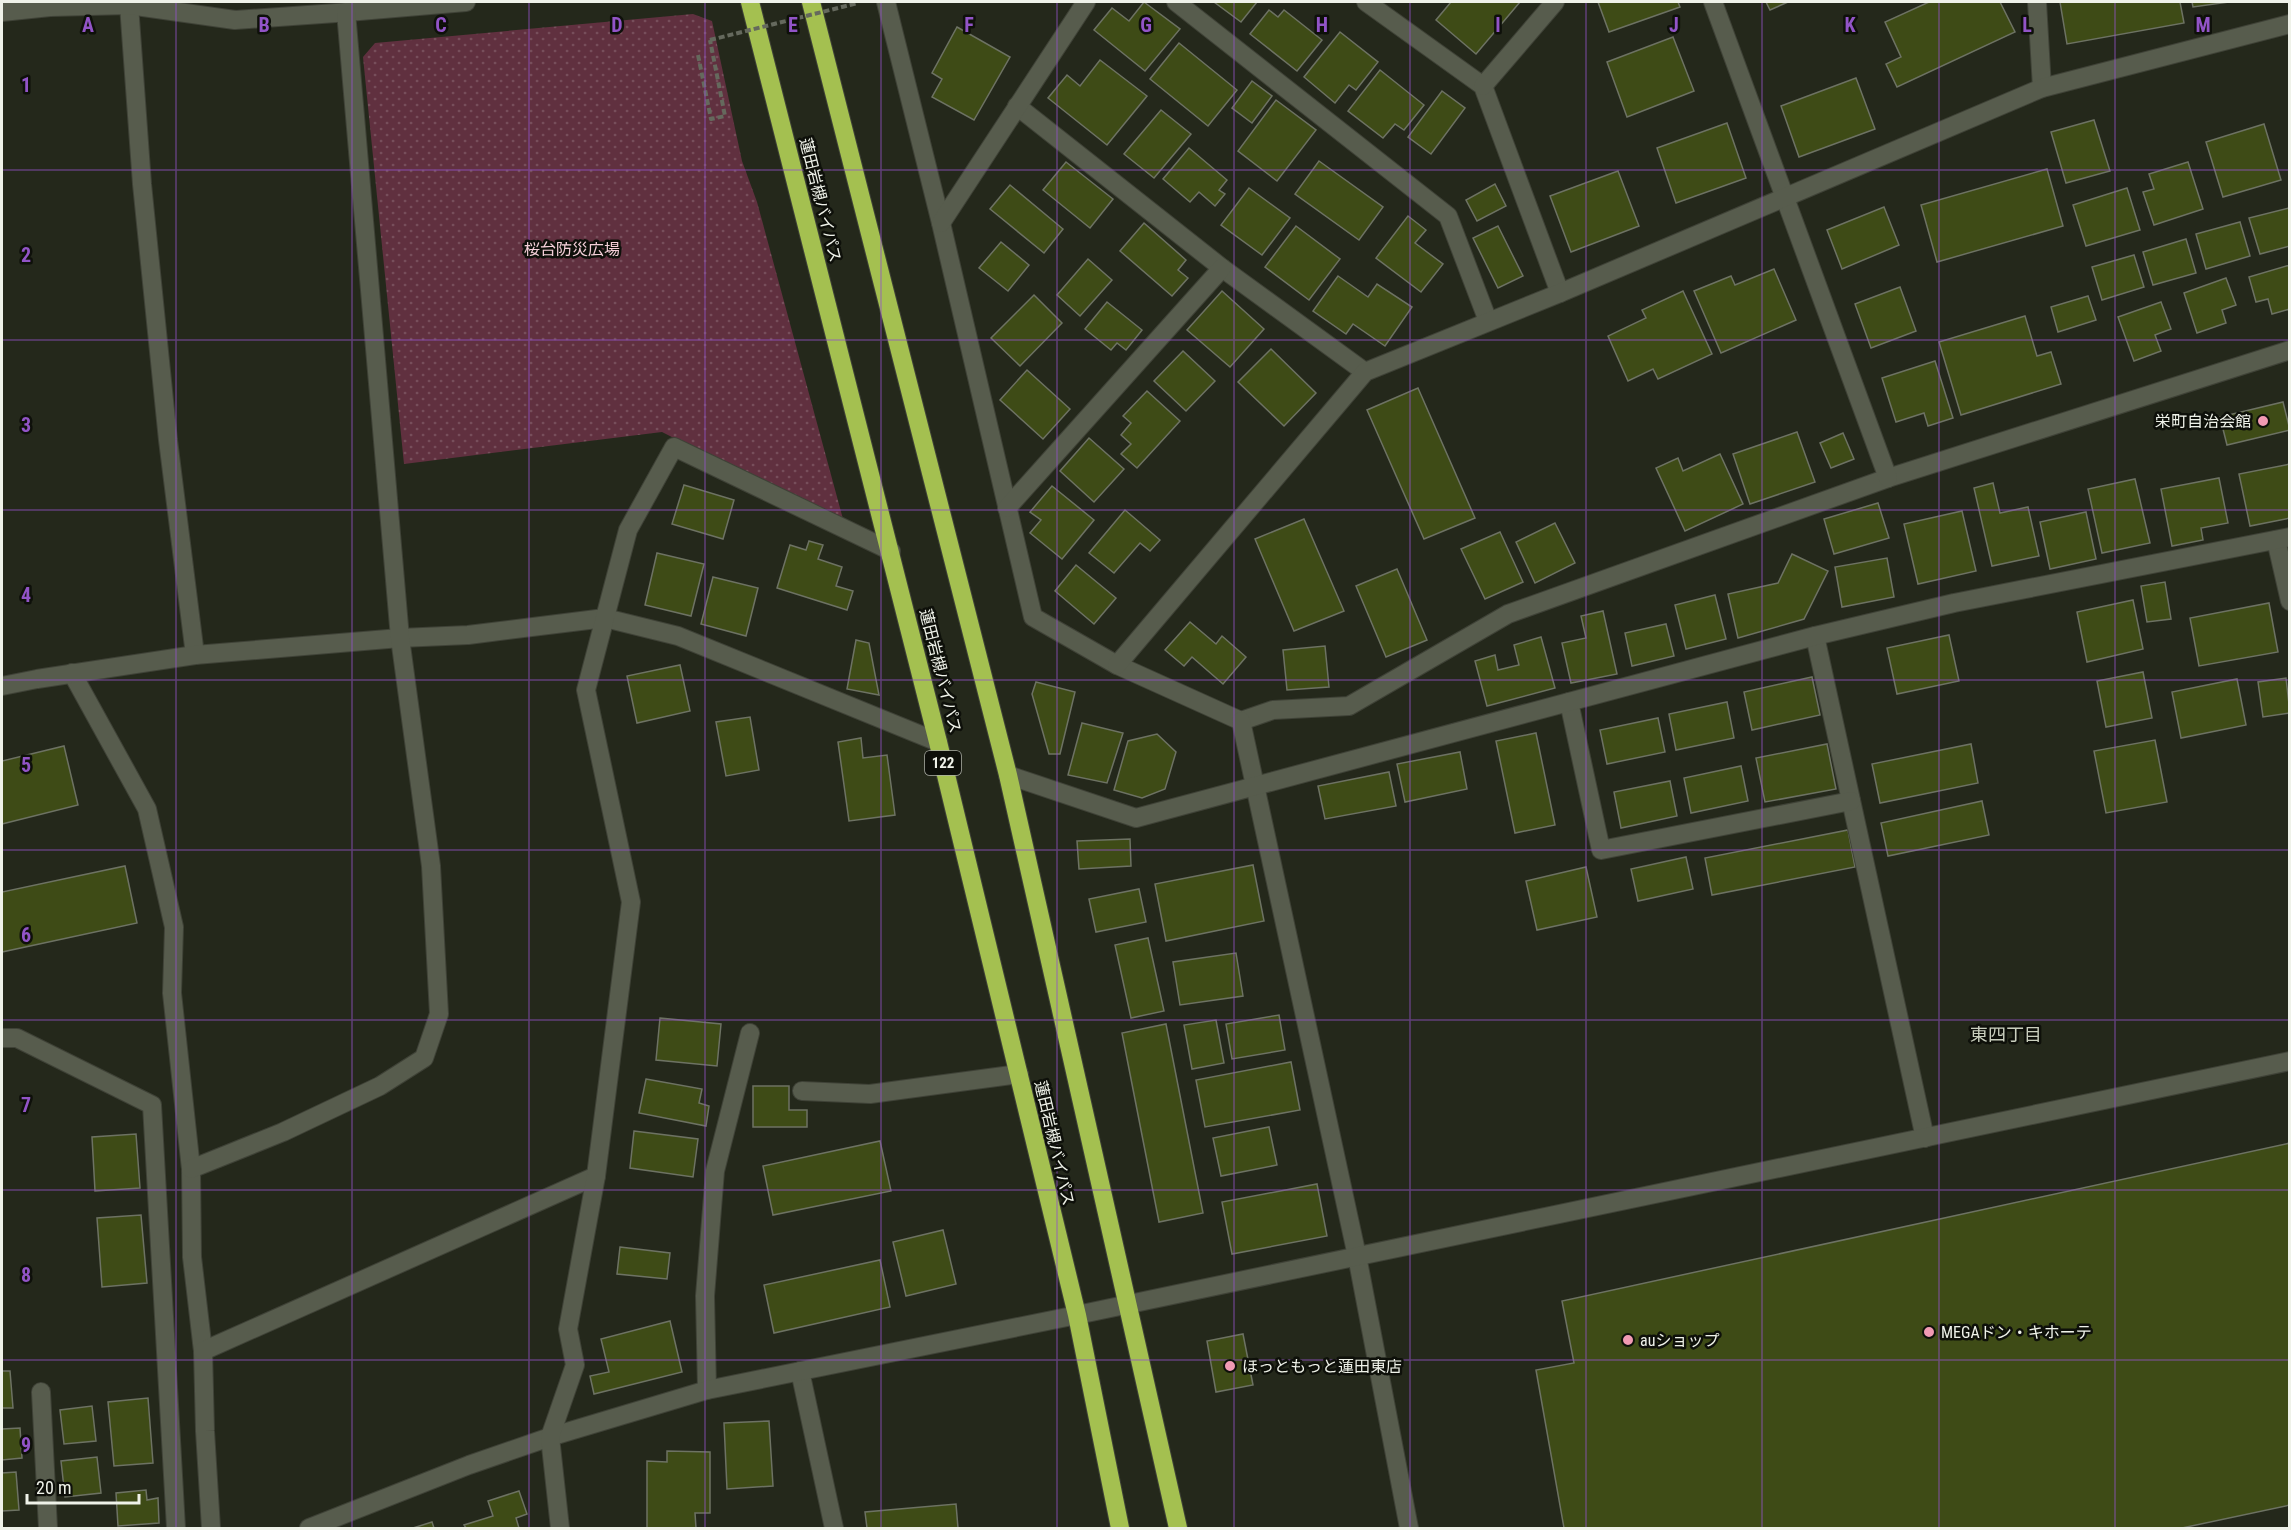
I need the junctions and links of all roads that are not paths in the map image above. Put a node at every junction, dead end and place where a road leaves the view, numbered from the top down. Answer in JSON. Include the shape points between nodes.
{"nodes":[{"id":1,"x":466,"y":2,"type":"edge"},
{"id":2,"x":750,"y":2,"type":"edge"},
{"id":3,"x":811,"y":2,"type":"edge"},
{"id":4,"x":886,"y":2,"type":"edge"},
{"id":5,"x":1086,"y":2,"type":"edge"},
{"id":6,"x":1176,"y":2,"type":"edge"},
{"id":7,"x":1366,"y":2,"type":"edge"},
{"id":8,"x":1555,"y":2,"type":"edge"},
{"id":9,"x":1713,"y":2,"type":"edge"},
{"id":10,"x":2037,"y":2,"type":"edge"},
{"id":11,"x":129,"y":5,"type":"junction"},
{"id":12,"x":339,"y":9,"type":"edge"},
{"id":13,"x":234,"y":11,"type":"edge"},
{"id":14,"x":2,"y":12,"type":"edge"},
{"id":15,"x":2289,"y":24,"type":"edge"},
{"id":16,"x":1483,"y":86,"type":"junction"},
{"id":17,"x":2042,"y":88,"type":"junction"},
{"id":18,"x":1017,"y":106,"type":"junction"},
{"id":19,"x":1786,"y":198,"type":"junction"},
{"id":20,"x":941,"y":223,"type":"junction"},
{"id":21,"x":1222,"y":268,"type":"junction"},
{"id":22,"x":1560,"y":293,"type":"junction"},
{"id":23,"x":1488,"y":321,"type":"junction"},
{"id":24,"x":2289,"y":350,"type":"edge"},
{"id":25,"x":1365,"y":372,"type":"junction"},
{"id":26,"x":1888,"y":478,"type":"junction"},
{"id":27,"x":1007,"y":508,"type":"junction"},
{"id":28,"x":2283,"y":538,"type":"edge"},
{"id":29,"x":891,"y":551,"type":"junction"},
{"id":30,"x":2289,"y":601,"type":"edge"},
{"id":31,"x":605,"y":618,"type":"junction"},
{"id":32,"x":1815,"y":636,"type":"junction"},
{"id":33,"x":400,"y":638,"type":"junction"},
{"id":34,"x":195,"y":655,"type":"junction"},
{"id":35,"x":1117,"y":665,"type":"junction"},
{"id":36,"x":72,"y":673,"type":"junction"},
{"id":37,"x":2,"y":686,"type":"edge"},
{"id":38,"x":1569,"y":702,"type":"junction"},
{"id":39,"x":1241,"y":721,"type":"junction"},
{"id":40,"x":938,"y":742,"type":"junction"},
{"id":41,"x":1008,"y":775,"type":"junction"},
{"id":42,"x":1254,"y":786,"type":"junction"},
{"id":43,"x":1851,"y":801,"type":"junction"},
{"id":44,"x":750,"y":1033,"type":"dead end"},
{"id":45,"x":2,"y":1038,"type":"edge"},
{"id":46,"x":2289,"y":1061,"type":"edge"},
{"id":47,"x":1019,"y":1074,"type":"junction"},
{"id":48,"x":802,"y":1091,"type":"dead end"},
{"id":49,"x":1925,"y":1138,"type":"junction"},
{"id":50,"x":191,"y":1168,"type":"junction"},
{"id":51,"x":596,"y":1176,"type":"junction"},
{"id":52,"x":1357,"y":1257,"type":"junction"},
{"id":53,"x":1129,"y":1304,"type":"junction"},
{"id":54,"x":1077,"y":1315,"type":"junction"},
{"id":55,"x":203,"y":1351,"type":"junction"},
{"id":56,"x":800,"y":1371,"type":"junction"},
{"id":57,"x":707,"y":1390,"type":"junction"},
{"id":58,"x":41,"y":1392,"type":"dead end"},
{"id":59,"x":550,"y":1437,"type":"junction"},
{"id":60,"x":48,"y":1528,"type":"edge"},
{"id":61,"x":176,"y":1528,"type":"edge"},
{"id":62,"x":211,"y":1528,"type":"edge"},
{"id":63,"x":309,"y":1528,"type":"edge"},
{"id":64,"x":560,"y":1528,"type":"edge"},
{"id":65,"x":834,"y":1528,"type":"edge"},
{"id":66,"x":1120,"y":1528,"type":"edge"},
{"id":67,"x":1178,"y":1528,"type":"edge"},
{"id":68,"x":1409,"y":1528,"type":"edge"}],
"edges":[{"from":1,"to":12,"type":"street"},
{"from":2,"to":29,"type":"highway","name":"蓮田岩槻バイパス","number":"122"},
{"from":3,"to":41,"type":"highway"},
{"from":4,"to":20,"type":"street"},
{"from":5,"to":18,"type":"street"},
{"from":6,"to":23,"type":"street","via":[[1448,216]]},
{"from":7,"to":16,"type":"street"},
{"from":8,"to":16,"type":"street"},
{"from":9,"to":19,"type":"street"},
{"from":10,"to":17,"type":"street"},
{"from":11,"to":13,"type":"street"},
{"from":11,"to":14,"type":"street"},
{"from":11,"to":34,"type":"street","via":[[168,441]]},
{"from":12,"to":13,"type":"street"},
{"from":12,"to":33,"type":"street"},
{"from":15,"to":17,"type":"street"},
{"from":16,"to":22,"type":"street"},
{"from":17,"to":19,"type":"street"},
{"from":18,"to":20,"type":"street"},
{"from":18,"to":21,"type":"street"},
{"from":19,"to":22,"type":"street"},
{"from":19,"to":26,"type":"street"},
{"from":20,"to":27,"type":"street"},
{"from":21,"to":25,"type":"street"},
{"from":21,"to":27,"type":"street"},
{"from":22,"to":23,"type":"street"},
{"from":23,"to":25,"type":"street"},
{"from":24,"to":26,"type":"street"},
{"from":25,"to":35,"type":"street"},
{"from":26,"to":39,"type":"street","via":[[1508,614],[1349,706],[1273,710]]},
{"from":27,"to":35,"type":"street","via":[[1033,617]]},
{"from":28,"to":30,"type":"street"},
{"from":28,"to":32,"type":"street","via":[[1954,603]]},
{"from":29,"to":31,"type":"street","via":[[674,447],[628,530]]},
{"from":29,"to":40,"type":"highway","name":"蓮田岩槻バイパス","number":"122"},
{"from":31,"to":33,"type":"street","via":[[468,635]]},
{"from":31,"to":40,"type":"street","via":[[678,636]]},
{"from":31,"to":51,"type":"street","via":[[586,690],[630,902]]},
{"from":32,"to":38,"type":"street"},
{"from":32,"to":43,"type":"street"},
{"from":33,"to":34,"type":"street"},
{"from":33,"to":50,"type":"street","via":[[431,866],[437,955],[439,1014],[424,1058],[380,1086],[283,1132]]},
{"from":34,"to":36,"type":"street"},
{"from":35,"to":39,"type":"street"},
{"from":36,"to":37,"type":"street"},
{"from":36,"to":50,"type":"street","via":[[147,809],[174,927],[172,993]]},
{"from":38,"to":42,"type":"street"},
{"from":38,"to":43,"type":"street","via":[[1601,850]]},
{"from":39,"to":42,"type":"street"},
{"from":40,"to":47,"type":"highway","name":"蓮田岩槻バイパス","number":"122"},
{"from":41,"to":42,"type":"street","via":[[1136,818]]},
{"from":41,"to":53,"type":"highway"},
{"from":42,"to":52,"type":"street"},
{"from":43,"to":49,"type":"street"},
{"from":44,"to":57,"type":"street","via":[[715,1171],[705,1296]]},
{"from":45,"to":61,"type":"street","via":[[17,1038],[152,1105]]},
{"from":46,"to":49,"type":"street"},
{"from":47,"to":48,"type":"street","via":[[870,1094]]},
{"from":47,"to":54,"type":"highway","name":"蓮田岩槻バイパス","number":"122"},
{"from":49,"to":52,"type":"street"},
{"from":50,"to":55,"type":"street","via":[[192,1257]]},
{"from":51,"to":55,"type":"street"},
{"from":51,"to":59,"type":"street","via":[[568,1329],[575,1365]]},
{"from":52,"to":53,"type":"street"},
{"from":52,"to":68,"type":"street"},
{"from":53,"to":54,"type":"street"},
{"from":53,"to":67,"type":"highway"},
{"from":54,"to":56,"type":"street"},
{"from":54,"to":66,"type":"highway","name":"蓮田岩槻バイパス","number":"122"},
{"from":55,"to":62,"type":"street"},
{"from":56,"to":57,"type":"street"},
{"from":56,"to":65,"type":"street"},
{"from":57,"to":59,"type":"street"},
{"from":58,"to":60,"type":"street"},
{"from":59,"to":63,"type":"street"},
{"from":59,"to":64,"type":"street"}]}
